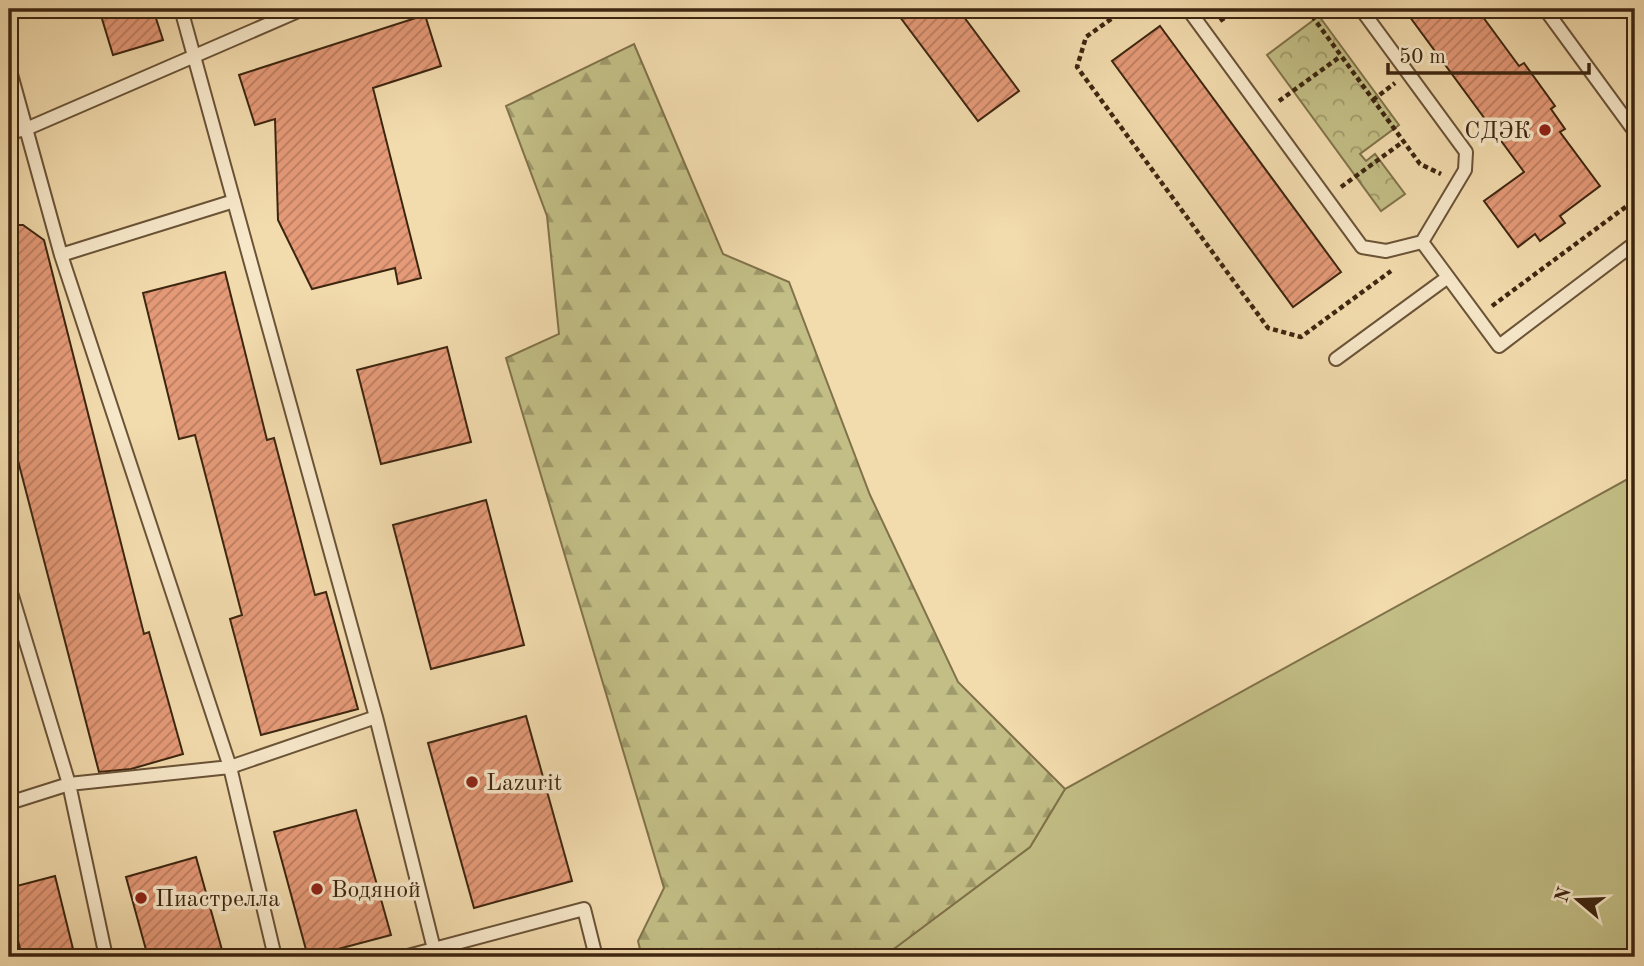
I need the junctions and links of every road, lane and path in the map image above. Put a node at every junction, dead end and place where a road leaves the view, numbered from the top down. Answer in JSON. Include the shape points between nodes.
{"nodes":[{"id":1,"x":181,"y":9,"type":"edge"},
{"id":2,"x":303,"y":9,"type":"edge"},
{"id":3,"x":1125,"y":9,"type":"edge"},
{"id":4,"x":1188,"y":9,"type":"edge"},
{"id":5,"x":1307,"y":9,"type":"edge"},
{"id":6,"x":1323,"y":9,"type":"edge"},
{"id":7,"x":1361,"y":9,"type":"edge"},
{"id":8,"x":1545,"y":9,"type":"edge"},
{"id":9,"x":1312,"y":17,"type":"junction"},
{"id":10,"x":194,"y":55,"type":"junction"},
{"id":11,"x":1341,"y":55,"type":"junction"},
{"id":12,"x":9,"y":67,"type":"edge"},
{"id":13,"x":1264,"y":112,"type":"junction"},
{"id":14,"x":26,"y":129,"type":"junction"},
{"id":15,"x":1635,"y":132,"type":"edge"},
{"id":16,"x":9,"y":134,"type":"edge"},
{"id":17,"x":1404,"y":141,"type":"junction"},
{"id":18,"x":1458,"y":182,"type":"junction"},
{"id":19,"x":1326,"y":198,"type":"junction"},
{"id":20,"x":1635,"y":200,"type":"edge"},
{"id":21,"x":234,"y":201,"type":"junction"},
{"id":22,"x":1422,"y":242,"type":"junction"},
{"id":23,"x":1635,"y":243,"type":"edge"},
{"id":24,"x":61,"y":255,"type":"junction"},
{"id":25,"x":1391,"y":271,"type":"dead end"},
{"id":26,"x":1448,"y":277,"type":"junction"},
{"id":27,"x":1477,"y":317,"type":"junction"},
{"id":28,"x":1336,"y":359,"type":"dead end"},
{"id":29,"x":9,"y":586,"type":"edge"},
{"id":30,"x":376,"y":717,"type":"junction"},
{"id":31,"x":230,"y":767,"type":"junction"},
{"id":32,"x":69,"y":784,"type":"junction"},
{"id":33,"x":9,"y":803,"type":"edge"},
{"id":34,"x":435,"y":953,"type":"edge"},
{"id":35,"x":106,"y":957,"type":"edge"},
{"id":36,"x":275,"y":957,"type":"edge"},
{"id":37,"x":404,"y":957,"type":"edge"},
{"id":38,"x":596,"y":957,"type":"edge"}],
"edges":[{"from":1,"to":10,"type":"lane"},
{"from":2,"to":10,"type":"lane"},
{"from":3,"to":25,"type":"path","via":[[1086,37],[1077,67],[1268,328],[1301,337]]},
{"from":4,"to":13,"type":"lane"},
{"from":5,"to":9,"type":"path"},
{"from":6,"to":9,"type":"path"},
{"from":7,"to":18,"type":"lane","via":[[1466,152],[1465,170]]},
{"from":8,"to":15,"type":"lane"},
{"from":9,"to":11,"type":"path"},
{"from":10,"to":14,"type":"lane"},
{"from":10,"to":21,"type":"lane"},
{"from":11,"to":13,"type":"path"},
{"from":11,"to":17,"type":"path"},
{"from":12,"to":14,"type":"lane"},
{"from":13,"to":19,"type":"lane"},
{"from":14,"to":16,"type":"lane"},
{"from":14,"to":24,"type":"lane"},
{"from":17,"to":18,"type":"path","via":[[1420,164]]},
{"from":17,"to":19,"type":"path"},
{"from":18,"to":22,"type":"lane"},
{"from":19,"to":22,"type":"lane","via":[[1362,247],[1386,251]]},
{"from":20,"to":27,"type":"path"},
{"from":21,"to":24,"type":"lane"},
{"from":21,"to":30,"type":"lane"},
{"from":22,"to":26,"type":"lane"},
{"from":23,"to":27,"type":"lane","via":[[1499,346]]},
{"from":24,"to":31,"type":"lane"},
{"from":26,"to":27,"type":"lane"},
{"from":26,"to":28,"type":"lane"},
{"from":29,"to":32,"type":"lane"},
{"from":30,"to":31,"type":"lane"},
{"from":30,"to":34,"type":"lane"},
{"from":31,"to":32,"type":"lane"},
{"from":31,"to":36,"type":"lane"},
{"from":32,"to":33,"type":"lane"},
{"from":32,"to":35,"type":"lane"},
{"from":34,"to":37,"type":"lane"},
{"from":34,"to":38,"type":"lane","via":[[584,909]]}]}
